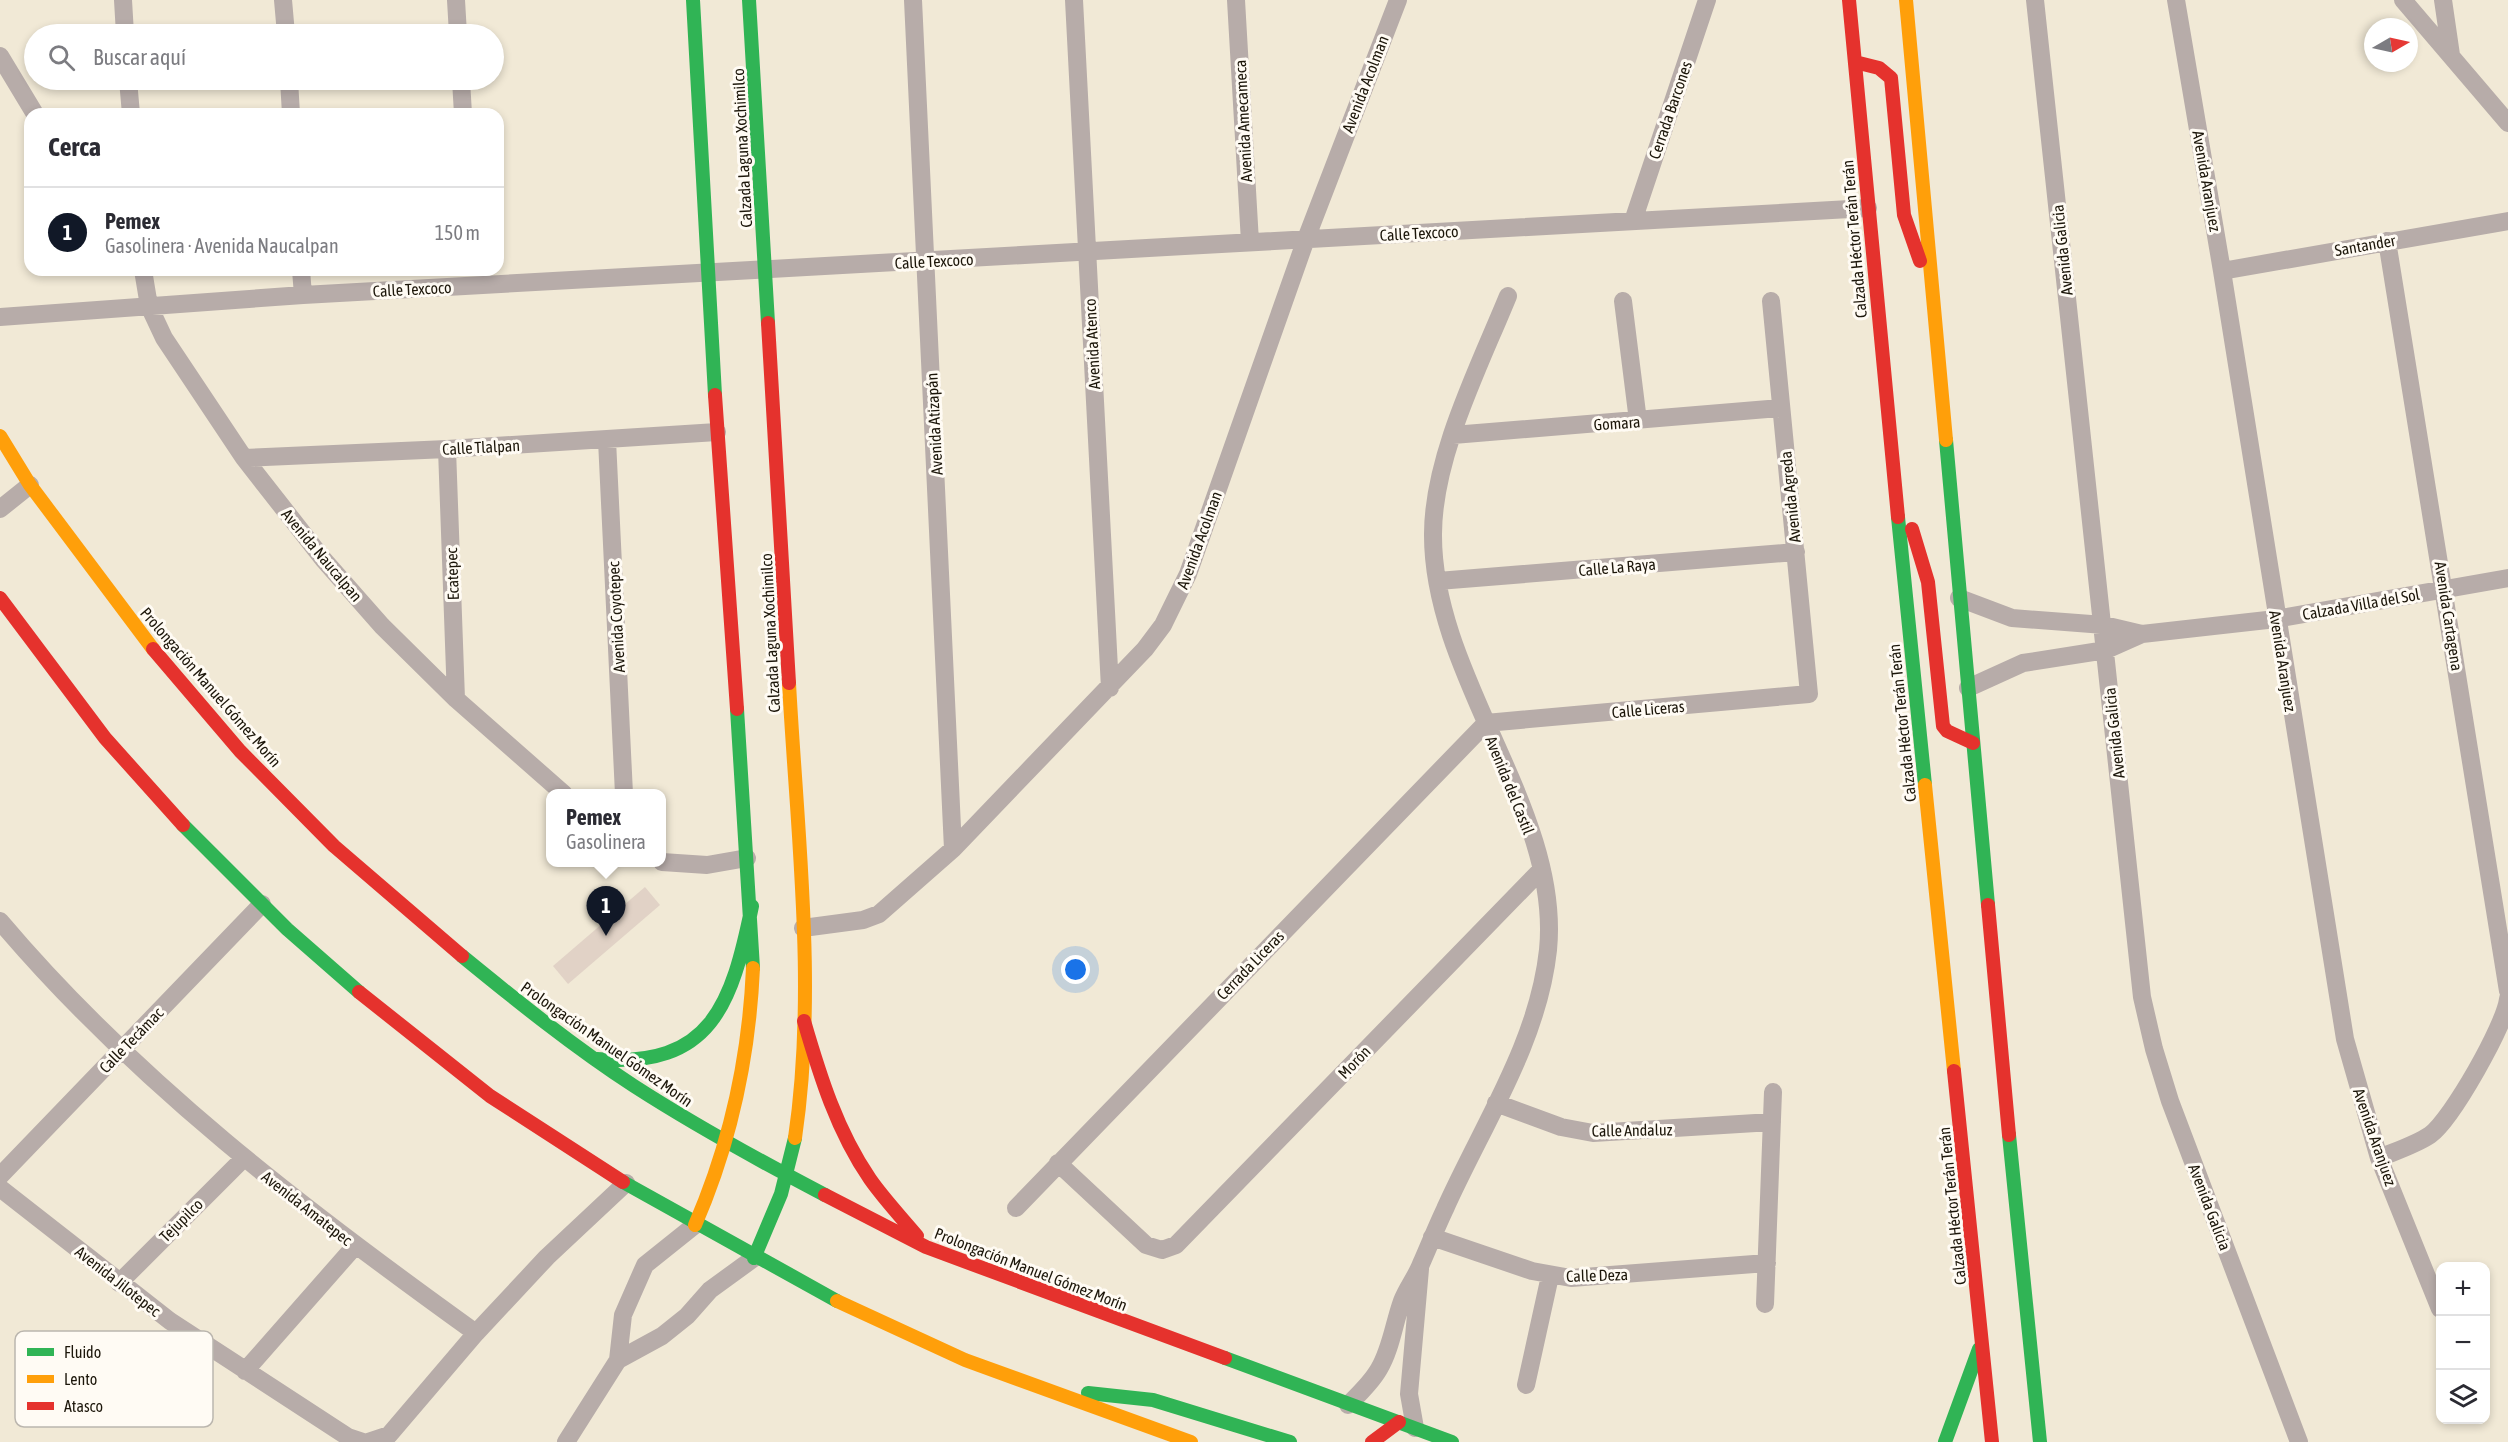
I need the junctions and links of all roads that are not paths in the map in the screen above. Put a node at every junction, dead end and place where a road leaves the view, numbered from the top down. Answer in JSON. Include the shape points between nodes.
{"nodes":[{"id":1,"x":123,"y":0,"type":"edge"},
{"id":2,"x":283,"y":0,"type":"edge"},
{"id":3,"x":456,"y":0,"type":"edge"},
{"id":4,"x":693,"y":0,"type":"edge"},
{"id":5,"x":749,"y":0,"type":"edge"},
{"id":6,"x":913,"y":0,"type":"edge"},
{"id":7,"x":1074,"y":0,"type":"edge"},
{"id":8,"x":1236,"y":0,"type":"edge"},
{"id":9,"x":1398,"y":0,"type":"edge"},
{"id":10,"x":1707,"y":0,"type":"edge"},
{"id":11,"x":1849,"y":0,"type":"edge"},
{"id":12,"x":1906,"y":0,"type":"edge"},
{"id":13,"x":2035,"y":0,"type":"edge"},
{"id":14,"x":2176,"y":0,"type":"edge"},
{"id":15,"x":2403,"y":0,"type":"edge"},
{"id":16,"x":2443,"y":0,"type":"edge"},
{"id":17,"x":124,"y":24,"type":"edge"},
{"id":18,"x":285,"y":24,"type":"edge"},
{"id":19,"x":457,"y":24,"type":"edge"},
{"id":20,"x":0,"y":56,"type":"edge"},
{"id":21,"x":2451,"y":56,"type":"junction"},
{"id":22,"x":1855,"y":62,"type":"junction"},
{"id":23,"x":129,"y":90,"type":"edge"},
{"id":24,"x":290,"y":90,"type":"edge"},
{"id":25,"x":462,"y":90,"type":"edge"},
{"id":26,"x":31,"y":108,"type":"edge"},
{"id":27,"x":130,"y":108,"type":"edge"},
{"id":28,"x":291,"y":108,"type":"edge"},
{"id":29,"x":463,"y":108,"type":"edge"},
{"id":30,"x":2508,"y":123,"type":"edge"},
{"id":31,"x":1868,"y":208,"type":"junction"},
{"id":32,"x":1633,"y":221,"type":"junction"},
{"id":33,"x":2508,"y":221,"type":"edge"},
{"id":34,"x":1306,"y":239,"type":"junction"},
{"id":35,"x":2387,"y":241,"type":"junction"},
{"id":36,"x":1250,"y":242,"type":"junction"},
{"id":37,"x":1088,"y":252,"type":"junction"},
{"id":38,"x":927,"y":261,"type":"junction"},
{"id":39,"x":765,"y":270,"type":"junction"},
{"id":40,"x":2222,"y":271,"type":"junction"},
{"id":41,"x":708,"y":273,"type":"junction"},
{"id":42,"x":144,"y":276,"type":"edge"},
{"id":43,"x":301,"y":276,"type":"edge"},
{"id":44,"x":472,"y":278,"type":"edge"},
{"id":45,"x":1932,"y":290,"type":"junction"},
{"id":46,"x":303,"y":295,"type":"junction"},
{"id":47,"x":1508,"y":296,"type":"dead end"},
{"id":48,"x":1770,"y":301,"type":"dead end"},
{"id":49,"x":1623,"y":302,"type":"dead end"},
{"id":50,"x":149,"y":306,"type":"junction"},
{"id":51,"x":0,"y":318,"type":"edge"},
{"id":52,"x":1781,"y":408,"type":"junction"},
{"id":53,"x":1638,"y":421,"type":"junction"},
{"id":54,"x":717,"y":432,"type":"junction"},
{"id":55,"x":1453,"y":435,"type":"junction"},
{"id":56,"x":0,"y":436,"type":"edge"},
{"id":57,"x":607,"y":440,"type":"junction"},
{"id":58,"x":447,"y":449,"type":"junction"},
{"id":59,"x":244,"y":458,"type":"junction"},
{"id":60,"x":1895,"y":476,"type":"junction"},
{"id":61,"x":30,"y":485,"type":"junction"},
{"id":62,"x":0,"y":509,"type":"edge"},
{"id":63,"x":1796,"y":552,"type":"junction"},
{"id":64,"x":2508,"y":578,"type":"edge"},
{"id":65,"x":1438,"y":581,"type":"junction"},
{"id":66,"x":2445,"y":589,"type":"junction"},
{"id":67,"x":0,"y":598,"type":"edge"},
{"id":68,"x":1959,"y":598,"type":"junction"},
{"id":69,"x":2277,"y":618,"type":"junction"},
{"id":70,"x":2104,"y":625,"type":"junction"},
{"id":71,"x":2142,"y":634,"type":"junction"},
{"id":72,"x":2106,"y":650,"type":"junction"},
{"id":73,"x":1110,"y":688,"type":"junction"},
{"id":74,"x":1968,"y":688,"type":"junction"},
{"id":75,"x":1809,"y":694,"type":"joint"},
{"id":76,"x":456,"y":699,"type":"junction"},
{"id":77,"x":1486,"y":723,"type":"junction"},
{"id":78,"x":1973,"y":743,"type":"junction"},
{"id":79,"x":558,"y":789,"type":"edge"},
{"id":80,"x":624,"y":789,"type":"edge"},
{"id":81,"x":953,"y":849,"type":"junction"},
{"id":82,"x":747,"y":858,"type":"junction"},
{"id":83,"x":666,"y":862,"type":"edge"},
{"id":84,"x":1542,"y":869,"type":"junction"},
{"id":85,"x":262,"y":904,"type":"junction"},
{"id":86,"x":752,"y":906,"type":"junction"},
{"id":87,"x":803,"y":928,"type":"junction"},
{"id":88,"x":3,"y":930,"type":"edge"},
{"id":89,"x":2508,"y":991,"type":"edge"},
{"id":90,"x":2508,"y":999,"type":"edge"},
{"id":91,"x":804,"y":1021,"type":"junction"},
{"id":92,"x":123,"y":1049,"type":"junction"},
{"id":93,"x":597,"y":1059,"type":"junction"},
{"id":94,"x":1773,"y":1092,"type":"dead end"},
{"id":95,"x":1496,"y":1103,"type":"junction"},
{"id":96,"x":1772,"y":1122,"type":"junction"},
{"id":97,"x":728,"y":1144,"type":"junction"},
{"id":98,"x":244,"y":1158,"type":"junction"},
{"id":99,"x":2379,"y":1158,"type":"junction"},
{"id":100,"x":1058,"y":1163,"type":"junction"},
{"id":101,"x":788,"y":1175,"type":"junction"},
{"id":102,"x":0,"y":1176,"type":"edge"},
{"id":103,"x":626,"y":1184,"type":"junction"},
{"id":104,"x":0,"y":1188,"type":"edge"},
{"id":105,"x":1016,"y":1208,"type":"dead end"},
{"id":106,"x":694,"y":1225,"type":"junction"},
{"id":107,"x":1432,"y":1237,"type":"junction"},
{"id":108,"x":355,"y":1246,"type":"junction"},
{"id":109,"x":926,"y":1247,"type":"junction"},
{"id":110,"x":754,"y":1258,"type":"junction"},
{"id":111,"x":1767,"y":1263,"type":"junction"},
{"id":112,"x":1420,"y":1268,"type":"junction"},
{"id":113,"x":1550,"y":1276,"type":"junction"},
{"id":114,"x":119,"y":1283,"type":"junction"},
{"id":115,"x":2436,"y":1299,"type":"edge"},
{"id":116,"x":1765,"y":1304,"type":"dead end"},
{"id":117,"x":188,"y":1331,"type":"edge"},
{"id":118,"x":476,"y":1333,"type":"junction"},
{"id":119,"x":1982,"y":1339,"type":"junction"},
{"id":120,"x":213,"y":1349,"type":"edge"},
{"id":121,"x":618,"y":1360,"type":"junction"},
{"id":122,"x":245,"y":1371,"type":"junction"},
{"id":123,"x":1526,"y":1385,"type":"dead end"},
{"id":124,"x":1044,"y":1389,"type":"junction"},
{"id":125,"x":1348,"y":1405,"type":"junction"},
{"id":126,"x":1407,"y":1425,"type":"junction"},
{"id":127,"x":366,"y":1442,"type":"edge"},
{"id":128,"x":566,"y":1442,"type":"edge"},
{"id":129,"x":1191,"y":1442,"type":"edge"},
{"id":130,"x":1290,"y":1442,"type":"edge"},
{"id":131,"x":1372,"y":1442,"type":"edge"},
{"id":132,"x":1452,"y":1442,"type":"edge"},
{"id":133,"x":1946,"y":1442,"type":"edge"},
{"id":134,"x":1992,"y":1442,"type":"edge"},
{"id":135,"x":2040,"y":1442,"type":"edge"},
{"id":136,"x":2299,"y":1442,"type":"edge"}],
"edges":[{"from":1,"to":17,"type":"street"},
{"from":2,"to":18,"type":"street"},
{"from":3,"to":19,"type":"street"},
{"from":4,"to":41,"type":"main road"},
{"from":5,"to":39,"type":"main road","name":"Calzada Laguna Xochimilco"},
{"from":6,"to":38,"type":"street","name":"Avenida Atizapán"},
{"from":7,"to":37,"type":"street","name":"Avenida Atenco"},
{"from":8,"to":36,"type":"street","name":"Avenida Amecameca"},
{"from":9,"to":34,"type":"street","name":"Avenida Acolman"},
{"from":10,"to":32,"type":"street","name":"Cerrada Barcones"},
{"from":11,"to":22,"type":"main road","name":"Calzada Héctor Terán Terán"},
{"from":12,"to":45,"type":"main road"},
{"from":13,"to":70,"type":"street","name":"Avenida Galicia"},
{"from":14,"to":40,"type":"street","name":"Avenida Aranjuez"},
{"from":15,"to":21,"type":"street"},
{"from":16,"to":21,"type":"street"},
{"from":20,"to":26,"type":"street"},
{"from":21,"to":30,"type":"street"},
{"from":22,"to":31,"type":"main road","name":"Calzada Héctor Terán Terán"},
{"from":22,"to":45,"type":"main road","via":[[1879,68],[1891,78],[1904,215]]},
{"from":23,"to":27,"type":"street"},
{"from":24,"to":28,"type":"street"},
{"from":25,"to":29,"type":"street"},
{"from":31,"to":32,"type":"street","name":"Calle Texcoco"},
{"from":31,"to":60,"type":"main road","name":"Calzada Héctor Terán Terán"},
{"from":32,"to":34,"type":"street","name":"Calle Texcoco"},
{"from":33,"to":35,"type":"street","name":"Santander"},
{"from":34,"to":36,"type":"street","name":"Calle Texcoco"},
{"from":34,"to":73,"type":"street","name":"Avenida Acolman","via":[[1188,574],[1163,625]]},
{"from":35,"to":40,"type":"street","name":"Santander"},
{"from":35,"to":66,"type":"street","name":"Avenida Cartagena"},
{"from":36,"to":37,"type":"street","name":"Calle Texcoco"},
{"from":37,"to":38,"type":"street","name":"Calle Texcoco"},
{"from":37,"to":73,"type":"street","name":"Avenida Atenco"},
{"from":38,"to":39,"type":"street","name":"Calle Texcoco"},
{"from":38,"to":81,"type":"street","name":"Avenida Atizapán"},
{"from":39,"to":41,"type":"street","name":"Calle Texcoco"},
{"from":39,"to":87,"type":"main road","name":"Calzada Laguna Xochimilco"},
{"from":40,"to":69,"type":"street","name":"Avenida Aranjuez"},
{"from":41,"to":44,"type":"street","name":"Calle Texcoco"},
{"from":41,"to":54,"type":"main road"},
{"from":42,"to":50,"type":"street","name":"Avenida Naucalpan"},
{"from":43,"to":46,"type":"street"},
{"from":44,"to":46,"type":"street","name":"Calle Texcoco"},
{"from":45,"to":68,"type":"main road"},
{"from":46,"to":50,"type":"street","name":"Calle Texcoco"},
{"from":47,"to":55,"type":"street","name":"Avenida del Castil"},
{"from":48,"to":52,"type":"street","name":"Avenida Agreda"},
{"from":49,"to":53,"type":"street"},
{"from":50,"to":51,"type":"street","name":"Calle Texcoco"},
{"from":50,"to":59,"type":"street","name":"Avenida Naucalpan","via":[[164,338]]},
{"from":52,"to":53,"type":"street","name":"Gomara"},
{"from":52,"to":63,"type":"street","name":"Avenida Agreda"},
{"from":53,"to":55,"type":"street","name":"Gomara"},
{"from":54,"to":57,"type":"street","name":"Calle Tlalpan"},
{"from":54,"to":82,"type":"main road"},
{"from":55,"to":65,"type":"street","name":"Avenida del Castil","via":[[1435,501],[1433,536]]},
{"from":56,"to":61,"type":"main road","name":"Prolongación Manuel Gómez Morín"},
{"from":57,"to":58,"type":"street","name":"Calle Tlalpan"},
{"from":57,"to":80,"type":"street","name":"Avenida Coyotepec"},
{"from":58,"to":59,"type":"street","name":"Calle Tlalpan"},
{"from":58,"to":76,"type":"street","name":"Ecatepec"},
{"from":59,"to":76,"type":"street","name":"Avenida Naucalpan","via":[[323,559],[382,626]]},
{"from":60,"to":78,"type":"main road","via":[[1928,582],[1943,726]]},
{"from":60,"to":119,"type":"main road","name":"Calzada Héctor Terán Terán"},
{"from":61,"to":62,"type":"street"},
{"from":61,"to":93,"type":"main road","name":"Prolongación Manuel Gómez Morín","via":[[152,648],[240,751],[334,846],[409,914]]},
{"from":63,"to":65,"type":"street","name":"Calle La Raya"},
{"from":63,"to":75,"type":"street","name":"Avenida Agreda"},
{"from":64,"to":66,"type":"street","name":"Calzada Villa del Sol"},
{"from":65,"to":77,"type":"street","name":"Avenida del Castil","via":[[1452,636]]},
{"from":66,"to":69,"type":"street","name":"Calzada Villa del Sol"},
{"from":66,"to":89,"type":"street","name":"Avenida Cartagena"},
{"from":67,"to":85,"type":"main road","via":[[120,754],[183,825]]},
{"from":68,"to":70,"type":"street","name":"Calzada Villa del Sol","via":[[2012,618]]},
{"from":68,"to":74,"type":"main road"},
{"from":69,"to":71,"type":"street","name":"Calzada Villa del Sol"},
{"from":69,"to":99,"type":"street","name":"Avenida Aranjuez","via":[[2345,1039]]},
{"from":70,"to":71,"type":"street","name":"Calzada Villa del Sol"},
{"from":70,"to":72,"type":"street","name":"Avenida Galicia"},
{"from":71,"to":72,"type":"street","name":"Calzada Villa del Sol"},
{"from":72,"to":74,"type":"street","name":"Calzada Villa del Sol","via":[[2023,663]]},
{"from":72,"to":136,"type":"street","name":"Avenida Galicia","via":[[2142,998],[2154,1049]]},
{"from":73,"to":81,"type":"street","name":"Avenida Acolman"},
{"from":74,"to":78,"type":"main road"},
{"from":75,"to":77,"type":"street","name":"Calle Liceras"},
{"from":76,"to":79,"type":"street","name":"Avenida Naucalpan"},
{"from":77,"to":84,"type":"street","name":"Avenida del Castil"},
{"from":77,"to":100,"type":"street","name":"Cerrada Liceras"},
{"from":78,"to":135,"type":"main road"},
{"from":81,"to":87,"type":"street","name":"Avenida Acolman","via":[[879,914],[863,920]]},
{"from":82,"to":83,"type":"street","via":[[707,865]]},
{"from":82,"to":86,"type":"main road"},
{"from":84,"to":95,"type":"street","name":"Avenida del Castil","via":[[1548,939],[1541,989],[1528,1032]]},
{"from":84,"to":100,"type":"street","name":"Morón","via":[[1176,1245],[1162,1250],[1146,1245]]},
{"from":85,"to":92,"type":"street","name":"Calle Tecámac"},
{"from":85,"to":103,"type":"main road","via":[[422,1044],[511,1110]]},
{"from":86,"to":93,"type":"main road","via":[[734,982],[724,1005],[705,1029],[684,1046],[661,1057],[634,1061]]},
{"from":86,"to":97,"type":"main road","via":[[752,1002],[741,1095]]},
{"from":87,"to":91,"type":"main road","name":"Calzada Laguna Xochimilco"},
{"from":88,"to":92,"type":"street","name":"Avenida Amatepec"},
{"from":90,"to":99,"type":"street","via":[[2501,1024],[2445,1120],[2416,1143]]},
{"from":91,"to":101,"type":"main road","name":"Calzada Laguna Xochimilco","via":[[797,1120]]},
{"from":91,"to":109,"type":"main road","via":[[831,1108],[846,1137],[870,1180]]},
{"from":92,"to":98,"type":"street","name":"Avenida Amatepec"},
{"from":92,"to":102,"type":"street","name":"Calle Tecámac"},
{"from":93,"to":97,"type":"main road","name":"Prolongación Manuel Gómez Morín","via":[[632,1086]]},
{"from":94,"to":96,"type":"street"},
{"from":95,"to":96,"type":"street","name":"Calle Andaluz","via":[[1561,1127],[1593,1132]]},
{"from":95,"to":107,"type":"street","name":"Avenida del Castil"},
{"from":96,"to":111,"type":"street"},
{"from":97,"to":101,"type":"main road","name":"Prolongación Manuel Gómez Morín"},
{"from":97,"to":106,"type":"main road"},
{"from":98,"to":108,"type":"street","name":"Avenida Amatepec"},
{"from":98,"to":114,"type":"street","name":"Tejupilco"},
{"from":99,"to":115,"type":"street","name":"Avenida Aranjuez"},
{"from":100,"to":105,"type":"street","name":"Cerrada Liceras"},
{"from":101,"to":109,"type":"main road","name":"Prolongación Manuel Gómez Morín"},
{"from":101,"to":110,"type":"main road","name":"Calzada Laguna Xochimilco"},
{"from":103,"to":106,"type":"main road"},
{"from":103,"to":118,"type":"street","via":[[547,1257]]},
{"from":104,"to":114,"type":"street","name":"Avenida Jilotepec"},
{"from":106,"to":110,"type":"main road"},
{"from":106,"to":121,"type":"street","via":[[645,1265],[623,1315]]},
{"from":107,"to":112,"type":"street","name":"Avenida del Castil"},
{"from":107,"to":113,"type":"street","name":"Calle Deza"},
{"from":108,"to":118,"type":"street","name":"Avenida Amatepec"},
{"from":108,"to":122,"type":"street"},
{"from":109,"to":125,"type":"main road","name":"Prolongación Manuel Gómez Morín"},
{"from":110,"to":121,"type":"street","via":[[710,1290],[662,1336]]},
{"from":110,"to":124,"type":"main road","via":[[891,1328],[996,1374]]},
{"from":111,"to":113,"type":"street","name":"Calle Deza","via":[[1596,1277]]},
{"from":111,"to":116,"type":"street"},
{"from":112,"to":125,"type":"street","name":"Avenida del Castil","via":[[1401,1305],[1381,1366]]},
{"from":112,"to":126,"type":"street","name":"Avenida del Castil"},
{"from":113,"to":123,"type":"street"},
{"from":114,"to":117,"type":"street","name":"Avenida Jilotepec"},
{"from":118,"to":127,"type":"street","name":"Avenida Jilotepec","via":[[390,1435]]},
{"from":119,"to":133,"type":"main road"},
{"from":119,"to":134,"type":"main road","name":"Calzada Héctor Terán Terán"},
{"from":120,"to":122,"type":"street","name":"Avenida Jilotepec"},
{"from":121,"to":128,"type":"street"},
{"from":122,"to":127,"type":"street","name":"Avenida Jilotepec","via":[[348,1437]]},
{"from":124,"to":129,"type":"main road"},
{"from":124,"to":130,"type":"main road","via":[[1153,1400]]},
{"from":125,"to":126,"type":"main road","name":"Prolongación Manuel Gómez Morín"},
{"from":126,"to":131,"type":"main road"},
{"from":126,"to":132,"type":"main road","name":"Prolongación Manuel Gómez Morín"}]}
